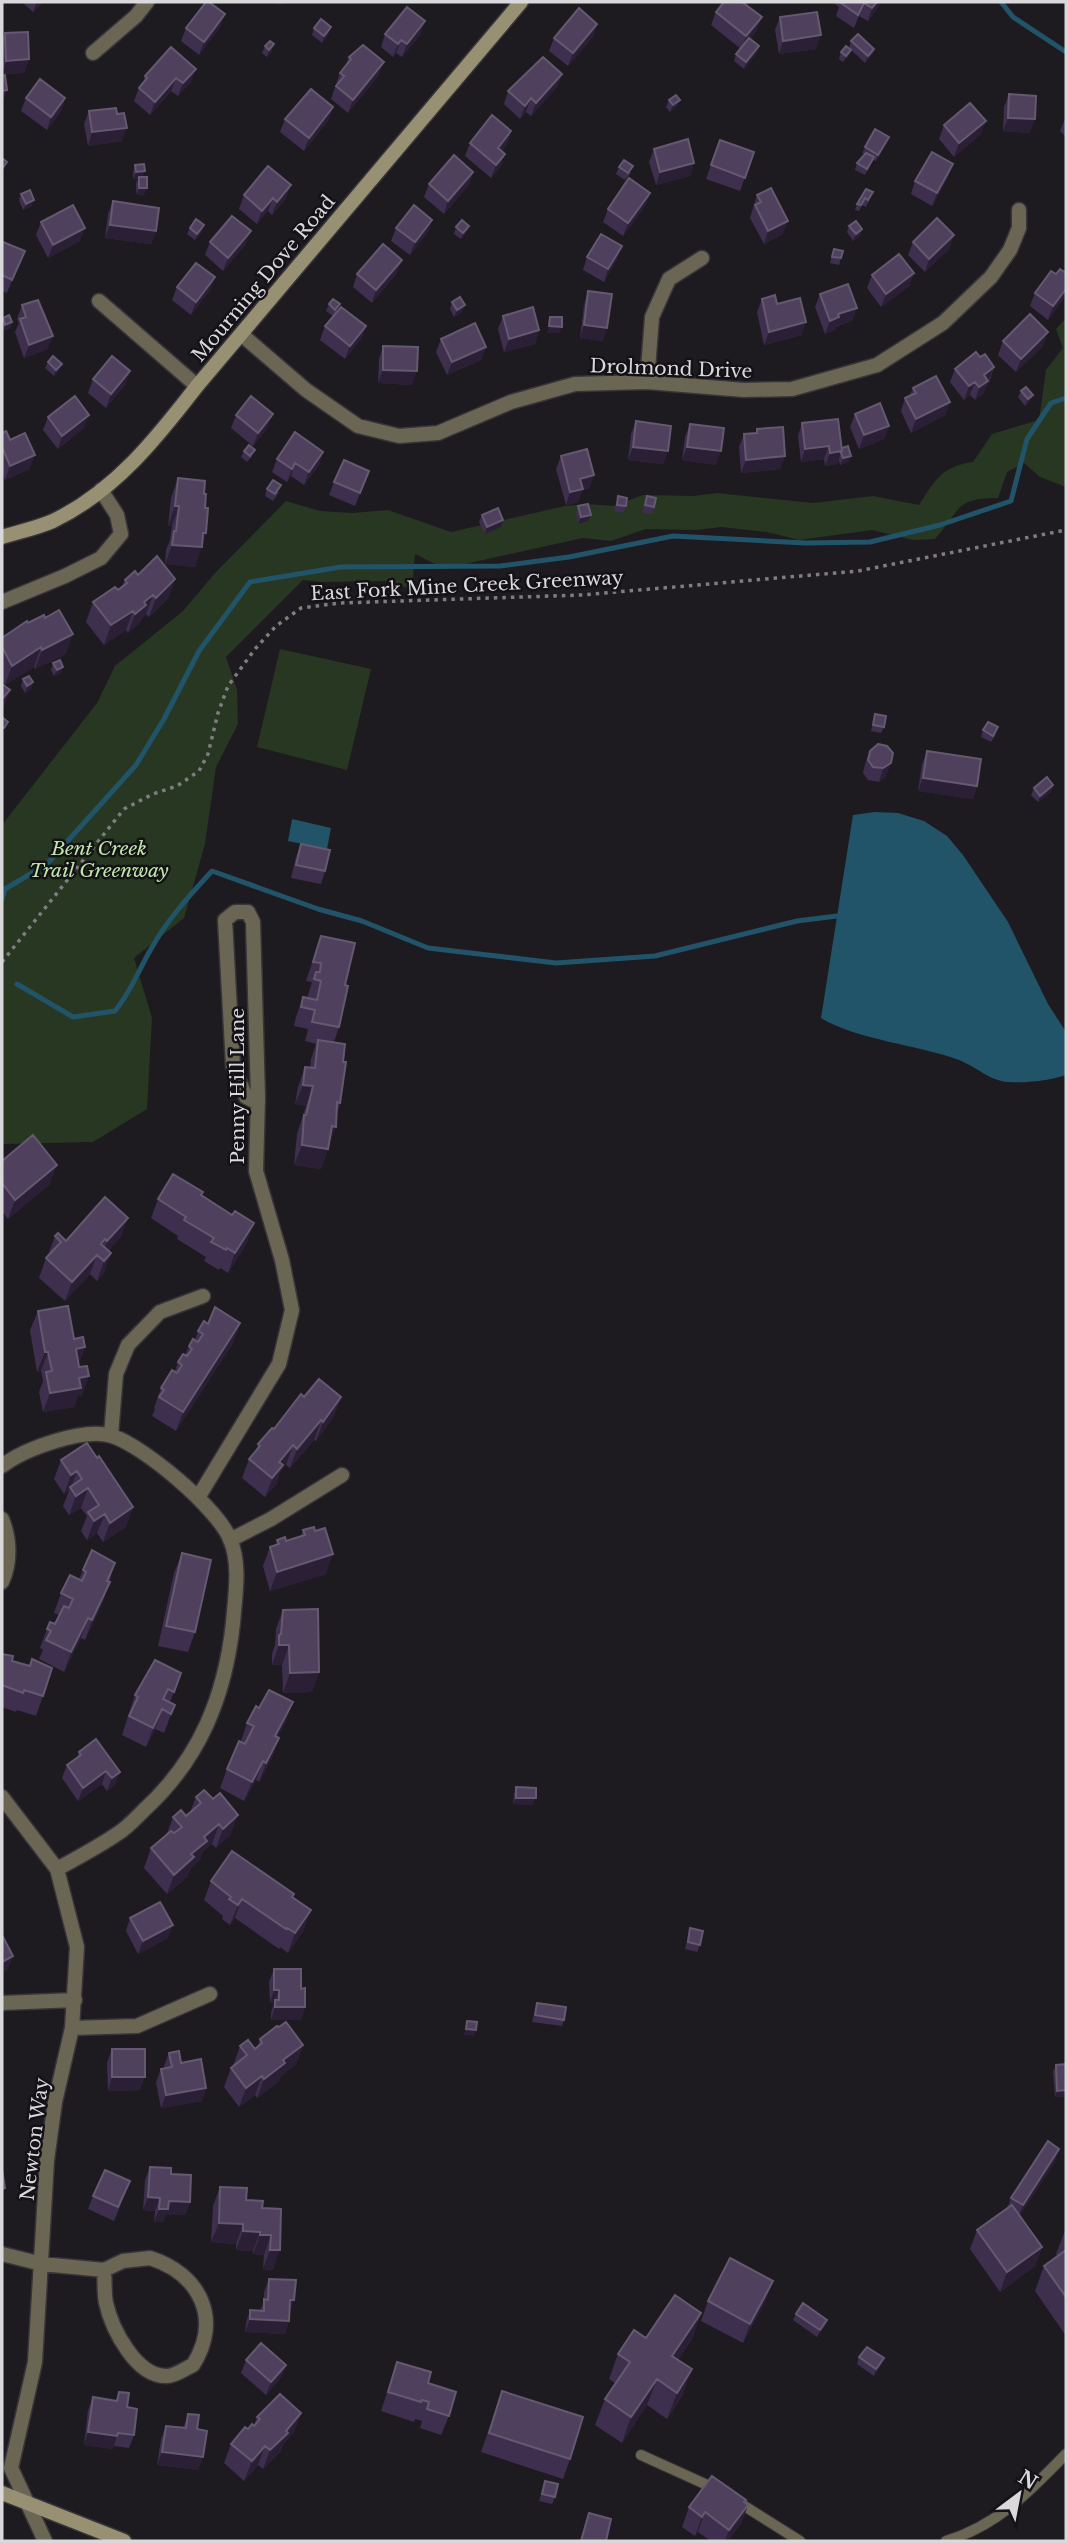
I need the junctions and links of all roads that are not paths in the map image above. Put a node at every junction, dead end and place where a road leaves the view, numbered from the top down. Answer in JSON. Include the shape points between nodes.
{"nodes":[{"id":1,"x":147,"y":2,"type":"edge"},
{"id":2,"x":522,"y":2,"type":"edge"},
{"id":3,"x":93,"y":53,"type":"dead end"},
{"id":4,"x":1019,"y":211,"type":"dead end"},
{"id":5,"x":702,"y":258,"type":"dead end"},
{"id":6,"x":99,"y":301,"type":"dead end"},
{"id":7,"x":242,"y":335,"type":"junction"},
{"id":8,"x":647,"y":382,"type":"junction"},
{"id":9,"x":197,"y":386,"type":"junction"},
{"id":10,"x":101,"y":490,"type":"junction"},
{"id":11,"x":2,"y":537,"type":"edge"},
{"id":12,"x":2,"y":602,"type":"edge"},
{"id":13,"x":258,"y":1103,"type":"junction"},
{"id":14,"x":203,"y":1296,"type":"dead end"},
{"id":15,"x":111,"y":1435,"type":"junction"},
{"id":16,"x":2,"y":1465,"type":"edge"},
{"id":17,"x":342,"y":1475,"type":"dead end"},
{"id":18,"x":199,"y":1496,"type":"junction"},
{"id":19,"x":2,"y":1519,"type":"edge"},
{"id":20,"x":230,"y":1540,"type":"junction"},
{"id":21,"x":2,"y":1582,"type":"edge"},
{"id":22,"x":2,"y":1797,"type":"edge"},
{"id":23,"x":57,"y":1869,"type":"junction"},
{"id":24,"x":210,"y":1994,"type":"dead end"},
{"id":25,"x":75,"y":2000,"type":"junction"},
{"id":26,"x":2,"y":2003,"type":"edge"},
{"id":27,"x":72,"y":2028,"type":"junction"},
{"id":28,"x":2,"y":2254,"type":"edge"},
{"id":29,"x":42,"y":2264,"type":"junction"},
{"id":30,"x":104,"y":2270,"type":"junction"},
{"id":31,"x":1066,"y":2454,"type":"edge"},
{"id":32,"x":641,"y":2455,"type":"dead end"},
{"id":33,"x":2,"y":2493,"type":"edge"},
{"id":34,"x":26,"y":2502,"type":"junction"},
{"id":35,"x":46,"y":2541,"type":"edge"},
{"id":36,"x":124,"y":2541,"type":"edge"},
{"id":37,"x":800,"y":2541,"type":"edge"},
{"id":38,"x":946,"y":2541,"type":"edge"}],
"edges":[{"from":1,"to":3,"type":"street"},
{"from":2,"to":7,"type":"street","name":"Mourning Dove Road"},
{"from":4,"to":8,"type":"street","name":"Drolmond Drive","via":[[1019,228],[1010,250],[990,277],[943,323],[877,365],[792,389]]},
{"from":5,"to":8,"type":"street","via":[[669,279],[652,317]]},
{"from":6,"to":9,"type":"street"},
{"from":7,"to":8,"type":"street","name":"Drolmond Drive","via":[[306,390],[358,426],[399,436],[438,433],[511,402],[575,384]]},
{"from":7,"to":9,"type":"street","name":"Mourning Dove Road"},
{"from":9,"to":10,"type":"street","name":"Mourning Dove Road","via":[[139,456]]},
{"from":10,"to":11,"type":"street","name":"Mourning Dove Road","via":[[52,521]]},
{"from":10,"to":12,"type":"street","via":[[117,515],[121,534],[101,558]]},
{"from":13,"to":13,"type":"street","name":"Penny Hill Lane","via":[[253,922],[248,912],[235,912],[225,920],[233,1066],[246,1097]]},
{"from":13,"to":18,"type":"street","name":"Penny Hill Lane","via":[[256,1171],[292,1310],[279,1364]]},
{"from":14,"to":15,"type":"street","via":[[160,1311],[128,1345],[117,1374]]},
{"from":15,"to":16,"type":"street","via":[[52,1441]]},
{"from":15,"to":18,"type":"street"},
{"from":17,"to":20,"type":"street"},
{"from":18,"to":20,"type":"street"},
{"from":19,"to":21,"type":"street","via":[[8,1535],[7,1571]]},
{"from":20,"to":23,"type":"street","via":[[237,1581],[230,1645],[217,1702],[195,1749],[165,1791],[118,1833]]},
{"from":22,"to":23,"type":"street","name":"Newton Way"},
{"from":23,"to":25,"type":"street","name":"Newton Way","via":[[77,1947]]},
{"from":24,"to":27,"type":"street","via":[[136,2026]]},
{"from":25,"to":26,"type":"street"},
{"from":25,"to":27,"type":"street","name":"Newton Way"},
{"from":27,"to":29,"type":"street","name":"Newton Way","via":[[47,2160]]},
{"from":28,"to":29,"type":"street"},
{"from":29,"to":30,"type":"street"},
{"from":29,"to":34,"type":"street","name":"Newton Way","via":[[35,2362],[11,2468]]},
{"from":30,"to":30,"type":"street","via":[[106,2302],[127,2351],[148,2370],[168,2376],[193,2365],[206,2337],[207,2318],[194,2285],[172,2267],[150,2258],[123,2261]]},
{"from":31,"to":38,"type":"lane","via":[[1000,2517]]},
{"from":32,"to":37,"type":"lane","via":[[708,2484]]},
{"from":33,"to":34,"type":"street"},
{"from":34,"to":35,"type":"street","name":"Newton Way"},
{"from":34,"to":36,"type":"street"}]}
